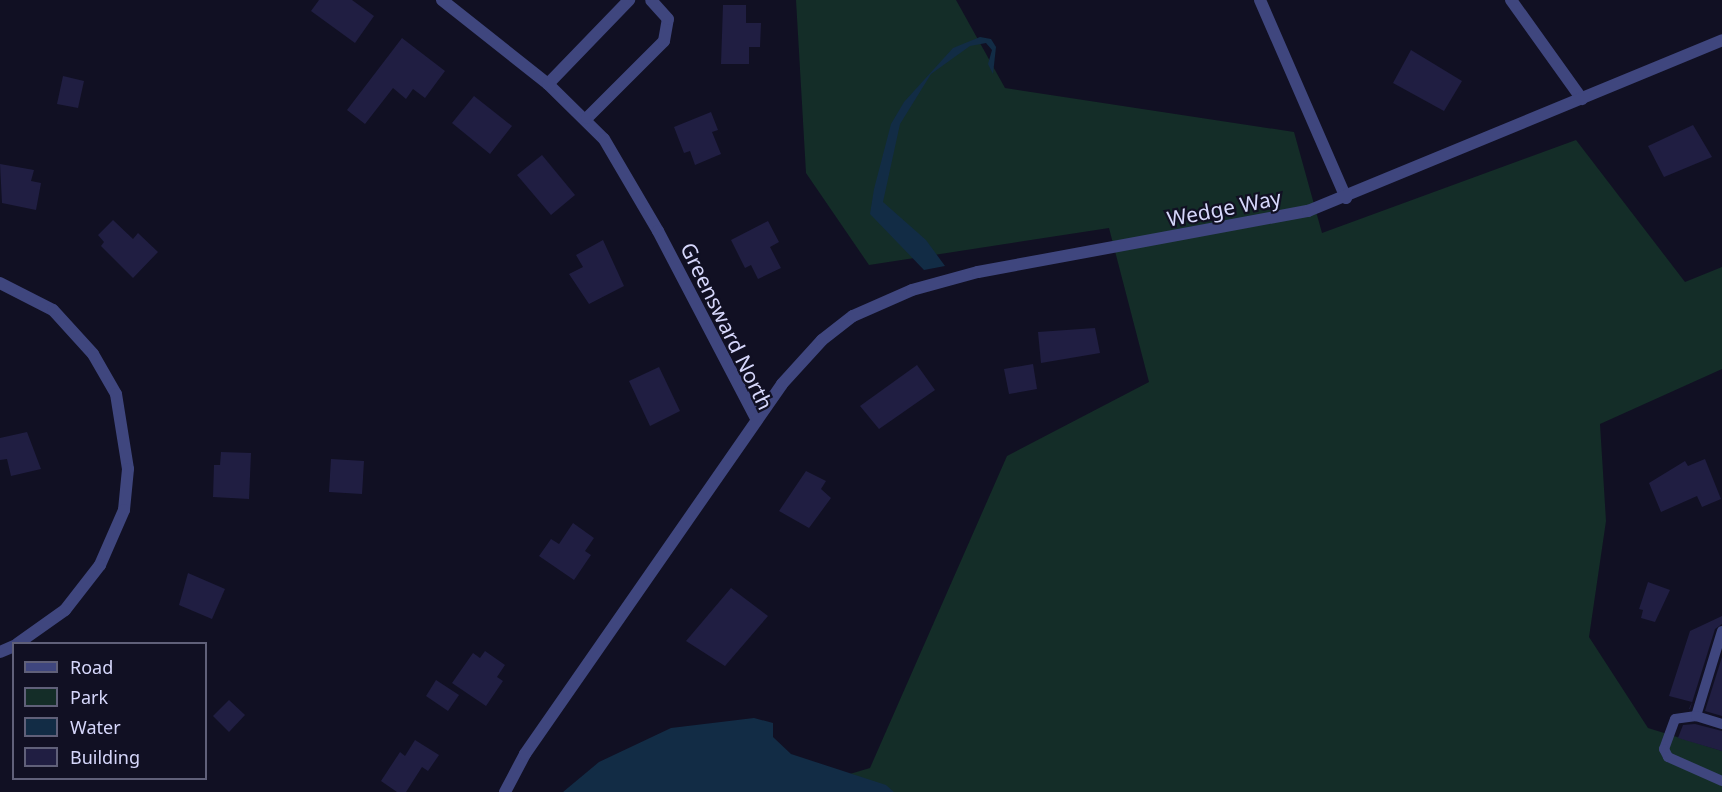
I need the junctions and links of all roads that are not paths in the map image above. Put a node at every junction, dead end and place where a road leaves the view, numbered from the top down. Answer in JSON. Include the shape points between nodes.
{"nodes":[{"id":1,"x":442,"y":0,"type":"edge"},
{"id":2,"x":629,"y":0,"type":"edge"},
{"id":3,"x":651,"y":0,"type":"edge"},
{"id":4,"x":1260,"y":0,"type":"edge"},
{"id":5,"x":1511,"y":0,"type":"edge"},
{"id":6,"x":1722,"y":40,"type":"edge"},
{"id":7,"x":548,"y":84,"type":"junction"},
{"id":8,"x":1582,"y":99,"type":"junction"},
{"id":9,"x":587,"y":118,"type":"junction"},
{"id":10,"x":1347,"y":198,"type":"junction"},
{"id":11,"x":0,"y":283,"type":"edge"},
{"id":12,"x":757,"y":420,"type":"junction"},
{"id":13,"x":1722,"y":631,"type":"edge"},
{"id":14,"x":19,"y":642,"type":"edge"},
{"id":15,"x":1695,"y":717,"type":"junction"},
{"id":16,"x":1722,"y":724,"type":"edge"},
{"id":17,"x":1722,"y":781,"type":"edge"},
{"id":18,"x":505,"y":792,"type":"edge"}],
"edges":[{"from":1,"to":7,"type":"street","name":"Greensward North"},
{"from":2,"to":7,"type":"street"},
{"from":3,"to":9,"type":"street","via":[[668,19],[664,41]]},
{"from":4,"to":10,"type":"street"},
{"from":5,"to":8,"type":"street"},
{"from":6,"to":8,"type":"street","name":"Wedge Way"},
{"from":7,"to":9,"type":"street","name":"Greensward North"},
{"from":8,"to":10,"type":"street","name":"Wedge Way"},
{"from":9,"to":12,"type":"street","name":"Greensward North","via":[[658,231]]},
{"from":10,"to":12,"type":"street","name":"Wedge Way","via":[[1268,221],[978,272],[912,290],[865,309],[832,332],[782,384]]},
{"from":11,"to":14,"type":"street","via":[[53,310],[93,354],[116,394],[128,469],[124,510],[100,565],[65,610]]},
{"from":12,"to":18,"type":"street","name":"Greensward North","via":[[525,754]]},
{"from":13,"to":15,"type":"lane"},
{"from":15,"to":16,"type":"lane"},
{"from":15,"to":17,"type":"lane","via":[[1670,724],[1665,753]]}]}
